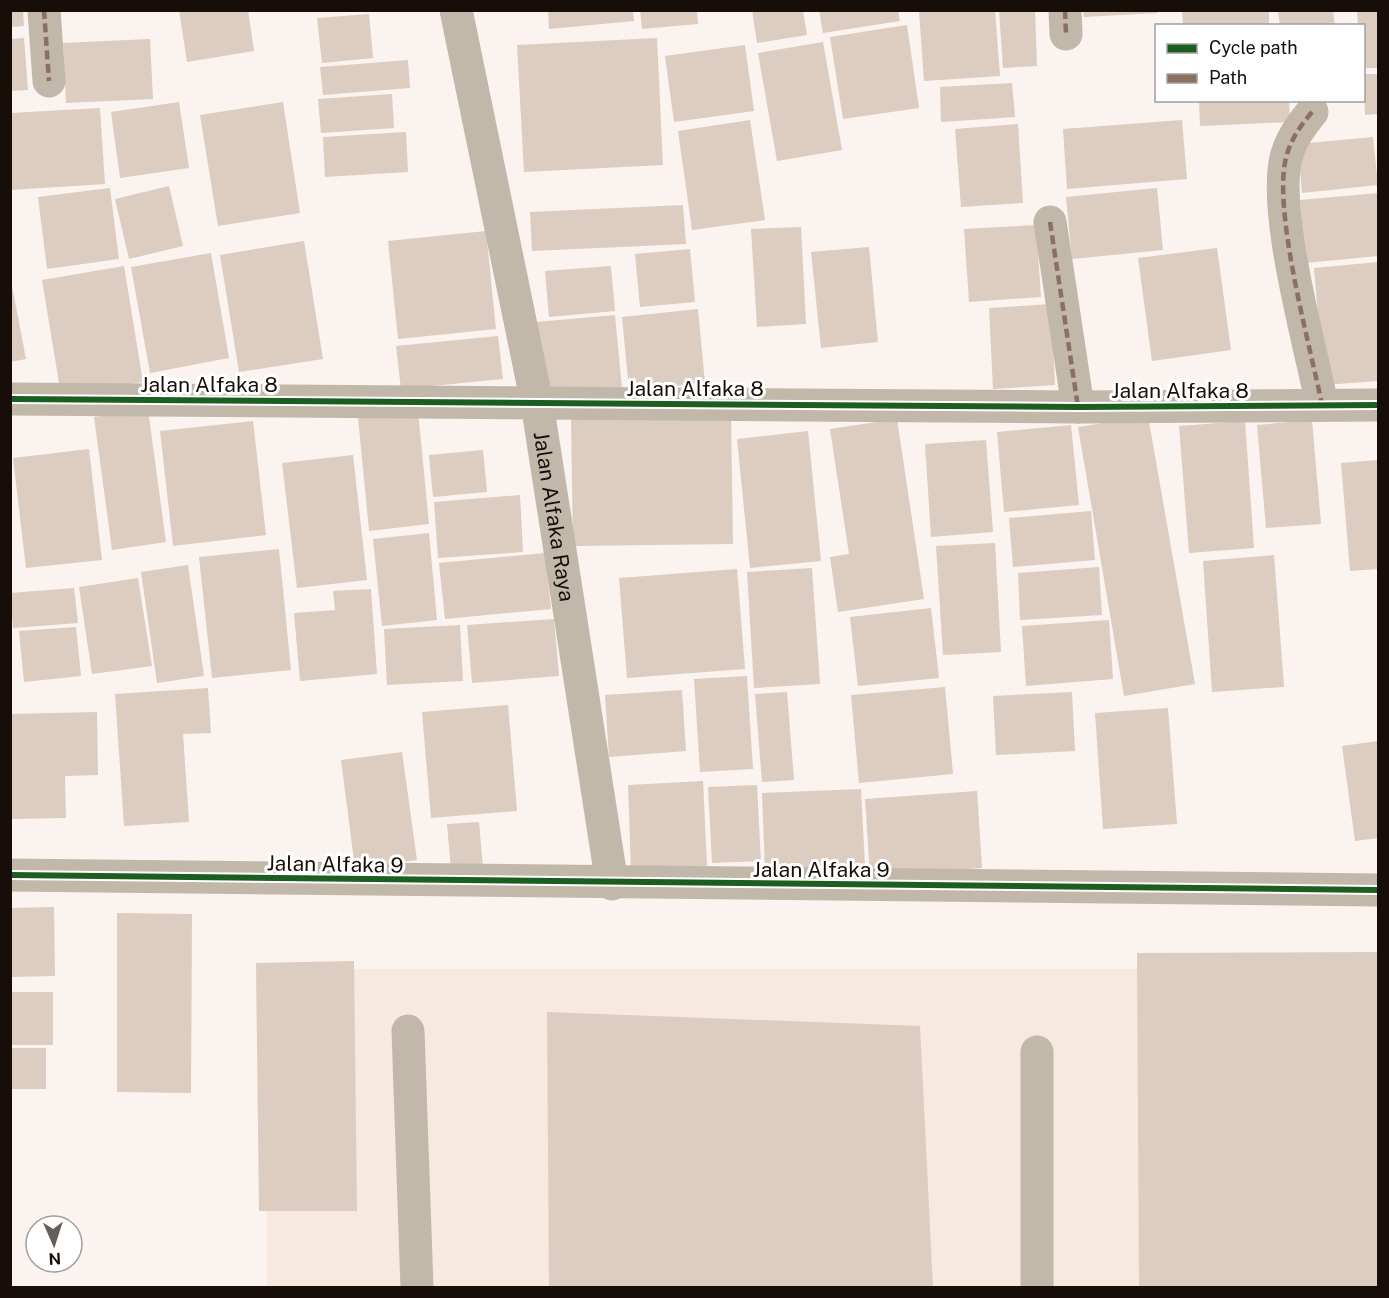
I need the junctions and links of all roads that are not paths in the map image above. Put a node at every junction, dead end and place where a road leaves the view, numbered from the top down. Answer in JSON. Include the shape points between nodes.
{"nodes":[{"id":1,"x":44,"y":10,"type":"edge"},
{"id":2,"x":456,"y":10,"type":"edge"},
{"id":3,"x":50,"y":81,"type":"dead end"},
{"id":4,"x":1312,"y":112,"type":"dead end"},
{"id":5,"x":1050,"y":222,"type":"dead end"},
{"id":6,"x":10,"y":399,"type":"edge"},
{"id":7,"x":537,"y":403,"type":"junction"},
{"id":8,"x":1322,"y":405,"type":"junction"},
{"id":9,"x":1378,"y":405,"type":"edge"},
{"id":10,"x":1078,"y":407,"type":"junction"},
{"id":11,"x":10,"y":876,"type":"edge"},
{"id":12,"x":612,"y":884,"type":"junction"},
{"id":13,"x":1378,"y":890,"type":"edge"},
{"id":14,"x":408,"y":1031,"type":"dead end"},
{"id":15,"x":1037,"y":1052,"type":"dead end"},
{"id":16,"x":417,"y":1287,"type":"edge"},
{"id":17,"x":1038,"y":1287,"type":"edge"}],
"edges":[{"from":1,"to":3,"type":"street"},
{"from":2,"to":7,"type":"street","name":"Jalan Alfaka Raya"},
{"from":4,"to":8,"type":"street","via":[[1287,152],[1283,179],[1285,225]]},
{"from":5,"to":10,"type":"street"},
{"from":6,"to":7,"type":"street","name":"Jalan Alfaka 8"},
{"from":7,"to":10,"type":"street","name":"Jalan Alfaka 8"},
{"from":7,"to":12,"type":"street","name":"Jalan Alfaka Raya"},
{"from":8,"to":9,"type":"street","name":"Jalan Alfaka 8"},
{"from":8,"to":10,"type":"street","name":"Jalan Alfaka 8"},
{"from":11,"to":12,"type":"street","name":"Jalan Alfaka 9"},
{"from":12,"to":13,"type":"street","name":"Jalan Alfaka 9"},
{"from":14,"to":16,"type":"street"},
{"from":15,"to":17,"type":"street"}]}
